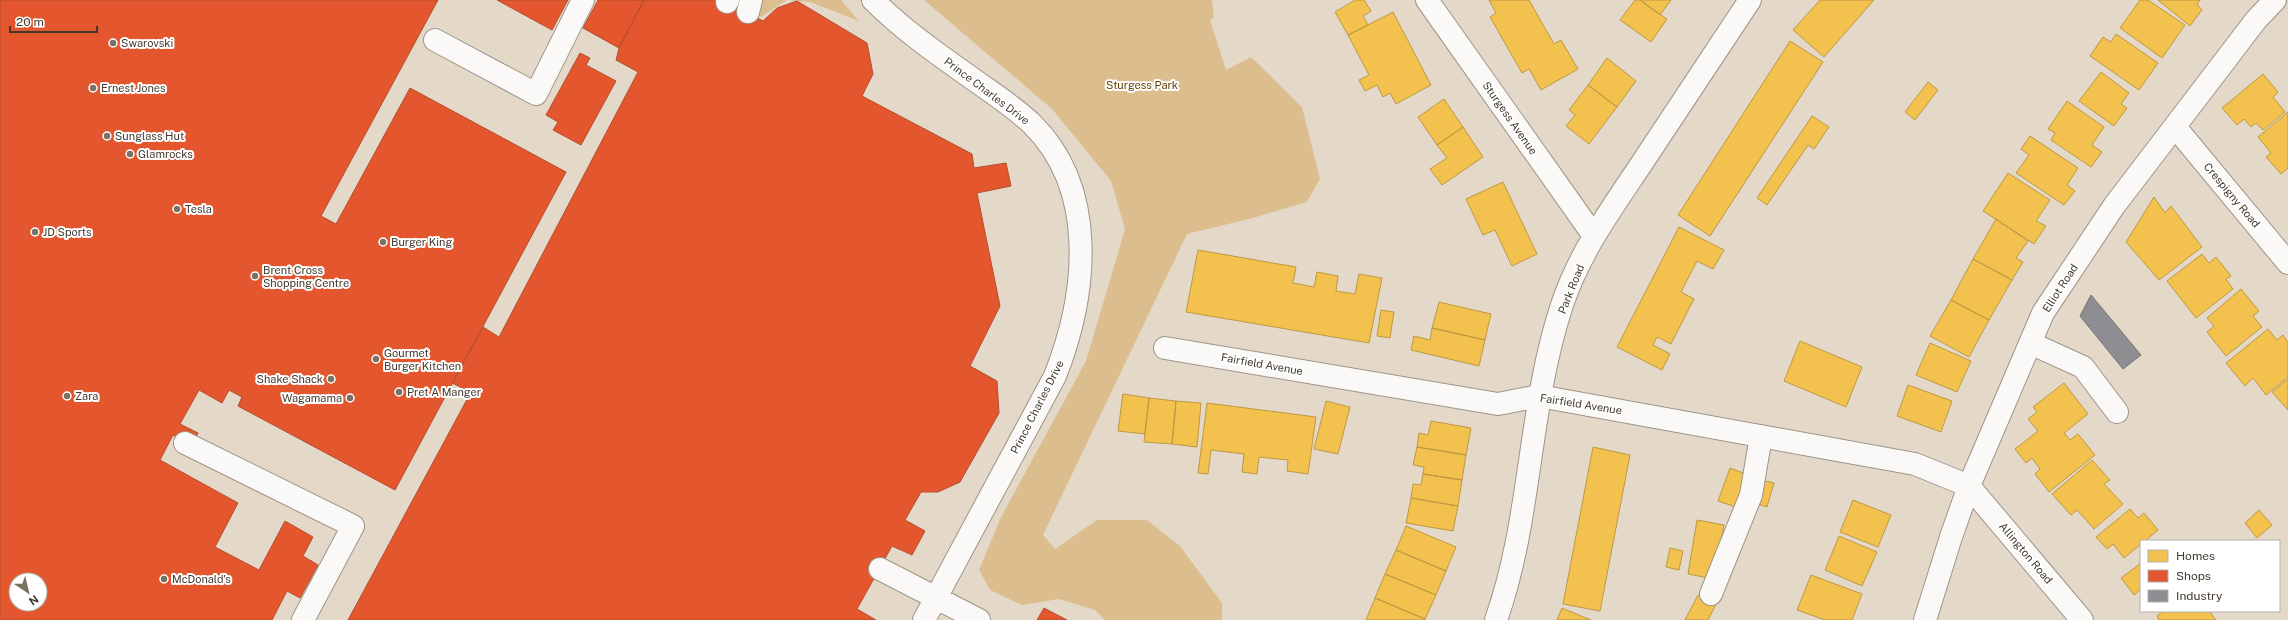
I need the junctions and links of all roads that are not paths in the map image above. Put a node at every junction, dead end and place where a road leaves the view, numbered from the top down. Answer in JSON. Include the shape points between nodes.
{"nodes":[{"id":1,"x":583,"y":0,"type":"edge"},
{"id":2,"x":873,"y":0,"type":"edge"},
{"id":3,"x":1427,"y":0,"type":"edge"},
{"id":4,"x":1750,"y":0,"type":"edge"},
{"id":5,"x":2275,"y":0,"type":"edge"},
{"id":6,"x":435,"y":40,"type":"dead end"},
{"id":7,"x":2176,"y":128,"type":"junction"},
{"id":8,"x":1594,"y":236,"type":"junction"},
{"id":9,"x":2288,"y":263,"type":"edge"},
{"id":10,"x":2030,"y":343,"type":"junction"},
{"id":11,"x":1165,"y":348,"type":"dead end"},
{"id":12,"x":1539,"y":396,"type":"junction"},
{"id":13,"x":2116,"y":412,"type":"dead end"},
{"id":14,"x":1761,"y":436,"type":"junction"},
{"id":15,"x":185,"y":443,"type":"dead end"},
{"id":16,"x":1969,"y":486,"type":"junction"},
{"id":17,"x":880,"y":569,"type":"dead end"},
{"id":18,"x":1711,"y":594,"type":"dead end"},
{"id":19,"x":936,"y":599,"type":"junction"},
{"id":20,"x":303,"y":620,"type":"edge"},
{"id":21,"x":924,"y":620,"type":"edge"},
{"id":22,"x":979,"y":620,"type":"edge"},
{"id":23,"x":1496,"y":620,"type":"edge"},
{"id":24,"x":1925,"y":620,"type":"edge"},
{"id":25,"x":2082,"y":620,"type":"edge"}],
"edges":[{"from":1,"to":6,"type":"street","via":[[536,94]]},
{"from":2,"to":19,"type":"street","name":"Prince Charles Drive","via":[[910,34],[1031,123],[1057,157],[1071,190],[1078,218],[1081,250],[1080,283],[1067,346],[1055,376]]},
{"from":3,"to":8,"type":"street","name":"Sturgess Avenue"},
{"from":4,"to":8,"type":"street","name":"Park Road"},
{"from":5,"to":7,"type":"street","name":"Elliot Road","via":[[2256,20]]},
{"from":7,"to":9,"type":"street","name":"Crespigny Road"},
{"from":7,"to":10,"type":"street","name":"Elliot Road","via":[[2114,206],[2043,313]]},
{"from":8,"to":12,"type":"street","name":"Park Road","via":[[1562,305]]},
{"from":10,"to":13,"type":"street","via":[[2083,367]]},
{"from":10,"to":16,"type":"street","name":"Elliot Road"},
{"from":11,"to":12,"type":"street","name":"Fairfield Avenue","via":[[1498,404]]},
{"from":12,"to":14,"type":"street","name":"Fairfield Avenue"},
{"from":12,"to":23,"type":"street","name":"Park Road","via":[[1532,453],[1506,591]]},
{"from":14,"to":16,"type":"street","name":"Fairfield Avenue","via":[[1916,464]]},
{"from":14,"to":18,"type":"street","via":[[1751,495]]},
{"from":15,"to":20,"type":"street","via":[[353,526]]},
{"from":16,"to":24,"type":"street","name":"Elliot Road","via":[[1950,537]]},
{"from":16,"to":25,"type":"street","name":"Allington Road"},
{"from":17,"to":19,"type":"street"},
{"from":19,"to":21,"type":"street","name":"Prince Charles Drive"},
{"from":19,"to":22,"type":"street"}]}
